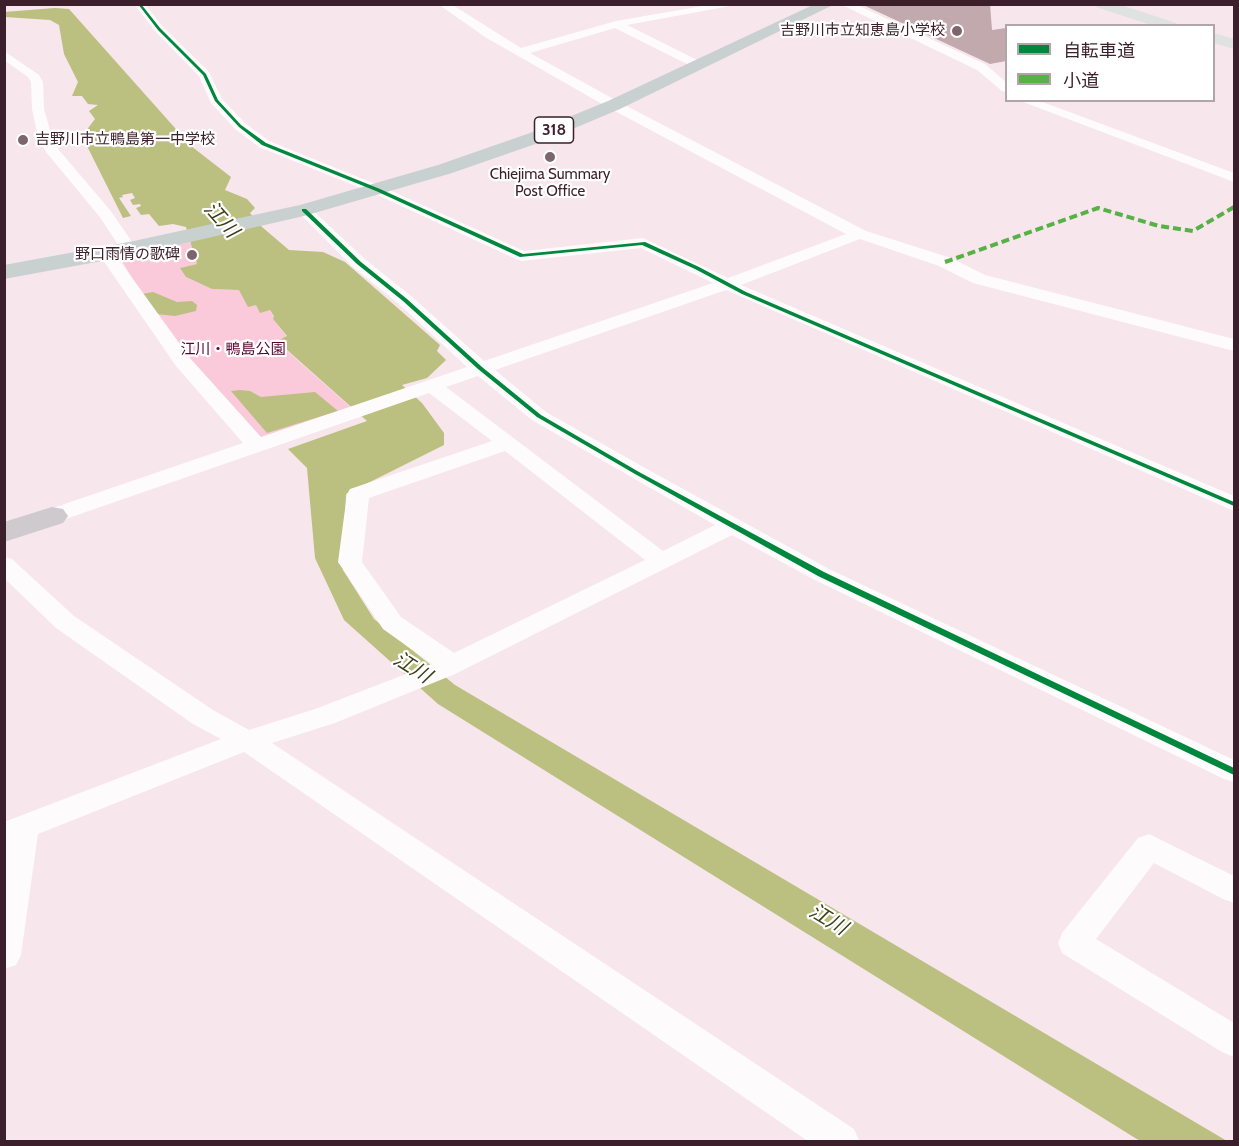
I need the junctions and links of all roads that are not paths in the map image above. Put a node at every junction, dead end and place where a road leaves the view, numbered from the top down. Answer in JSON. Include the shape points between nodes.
{"nodes":[{"id":1,"x":139,"y":4,"type":"edge"},
{"id":2,"x":443,"y":4,"type":"edge"},
{"id":3,"x":736,"y":4,"type":"edge"},
{"id":4,"x":828,"y":4,"type":"edge"},
{"id":5,"x":845,"y":4,"type":"edge"},
{"id":6,"x":1101,"y":4,"type":"edge"},
{"id":7,"x":624,"y":12,"type":"dead end"},
{"id":8,"x":634,"y":20,"type":"junction"},
{"id":9,"x":616,"y":24,"type":"junction"},
{"id":10,"x":1165,"y":24,"type":"edge"},
{"id":11,"x":1215,"y":38,"type":"edge"},
{"id":12,"x":1234,"y":45,"type":"edge"},
{"id":13,"x":521,"y":52,"type":"junction"},
{"id":14,"x":4,"y":54,"type":"edge"},
{"id":15,"x":697,"y":65,"type":"junction"},
{"id":16,"x":1005,"y":87,"type":"edge"},
{"id":17,"x":1029,"y":102,"type":"edge"},
{"id":18,"x":614,"y":105,"type":"junction"},
{"id":19,"x":1234,"y":178,"type":"edge"},
{"id":20,"x":378,"y":190,"type":"junction"},
{"id":21,"x":304,"y":210,"type":"junction"},
{"id":22,"x":860,"y":234,"type":"junction"},
{"id":23,"x":129,"y":249,"type":"junction"},
{"id":24,"x":106,"y":253,"type":"junction"},
{"id":25,"x":4,"y":272,"type":"edge"},
{"id":26,"x":727,"y":284,"type":"junction"},
{"id":27,"x":1234,"y":345,"type":"edge"},
{"id":28,"x":480,"y":368,"type":"junction"},
{"id":29,"x":425,"y":387,"type":"junction"},
{"id":30,"x":508,"y":443,"type":"junction"},
{"id":31,"x":256,"y":445,"type":"junction"},
{"id":32,"x":1234,"y":504,"type":"edge"},
{"id":33,"x":52,"y":516,"type":"joint"},
{"id":34,"x":734,"y":525,"type":"junction"},
{"id":35,"x":4,"y":533,"type":"edge"},
{"id":36,"x":662,"y":561,"type":"junction"},
{"id":37,"x":4,"y":564,"type":"edge"},
{"id":38,"x":449,"y":666,"type":"junction"},
{"id":39,"x":245,"y":741,"type":"junction"},
{"id":40,"x":1234,"y":772,"type":"edge"},
{"id":41,"x":14,"y":831,"type":"edge"},
{"id":42,"x":1234,"y":890,"type":"edge"},
{"id":43,"x":4,"y":955,"type":"edge"},
{"id":44,"x":1234,"y":1041,"type":"edge"},
{"id":45,"x":841,"y":1142,"type":"edge"}],
"edges":[{"from":1,"to":20,"type":"street","via":[[205,75],[216,100],[240,126],[264,144]]},
{"from":2,"to":13,"type":"street"},
{"from":3,"to":8,"type":"street"},
{"from":4,"to":15,"type":"highway","number":"318"},
{"from":5,"to":16,"type":"street","via":[[981,67]]},
{"from":6,"to":10,"type":"main road"},
{"from":7,"to":8,"type":"street"},
{"from":8,"to":9,"type":"street"},
{"from":9,"to":13,"type":"street"},
{"from":9,"to":15,"type":"street"},
{"from":11,"to":12,"type":"main road"},
{"from":13,"to":18,"type":"street"},
{"from":14,"to":23,"type":"street","via":[[38,82],[38,109],[49,144]]},
{"from":15,"to":18,"type":"highway","number":"318"},
{"from":17,"to":19,"type":"street"},
{"from":18,"to":20,"type":"highway","number":"318","via":[[537,137]]},
{"from":18,"to":22,"type":"street"},
{"from":20,"to":21,"type":"highway","number":"318"},
{"from":20,"to":26,"type":"street","via":[[522,255],[643,243]]},
{"from":21,"to":23,"type":"highway","number":"318"},
{"from":21,"to":28,"type":"street"},
{"from":22,"to":26,"type":"street"},
{"from":22,"to":27,"type":"street","via":[[945,262],[979,279]]},
{"from":23,"to":24,"type":"highway","number":"318"},
{"from":24,"to":25,"type":"highway","number":"318"},
{"from":24,"to":31,"type":"street","via":[[183,362]]},
{"from":26,"to":28,"type":"street"},
{"from":26,"to":32,"type":"street"},
{"from":28,"to":29,"type":"street"},
{"from":28,"to":34,"type":"street","via":[[539,416]]},
{"from":29,"to":30,"type":"street"},
{"from":29,"to":31,"type":"street"},
{"from":30,"to":36,"type":"street"},
{"from":30,"to":38,"type":"street","via":[[358,494],[350,562],[392,623]]},
{"from":31,"to":33,"type":"street"},
{"from":33,"to":35,"type":"street"},
{"from":34,"to":36,"type":"street"},
{"from":34,"to":40,"type":"street","via":[[821,574]]},
{"from":36,"to":38,"type":"street"},
{"from":37,"to":39,"type":"street","via":[[65,622],[203,717]]},
{"from":38,"to":39,"type":"street","via":[[325,716]]},
{"from":39,"to":41,"type":"street"},
{"from":39,"to":45,"type":"street"},
{"from":41,"to":43,"type":"street"},
{"from":42,"to":44,"type":"street","via":[[1149,846],[1074,943]]}]}
